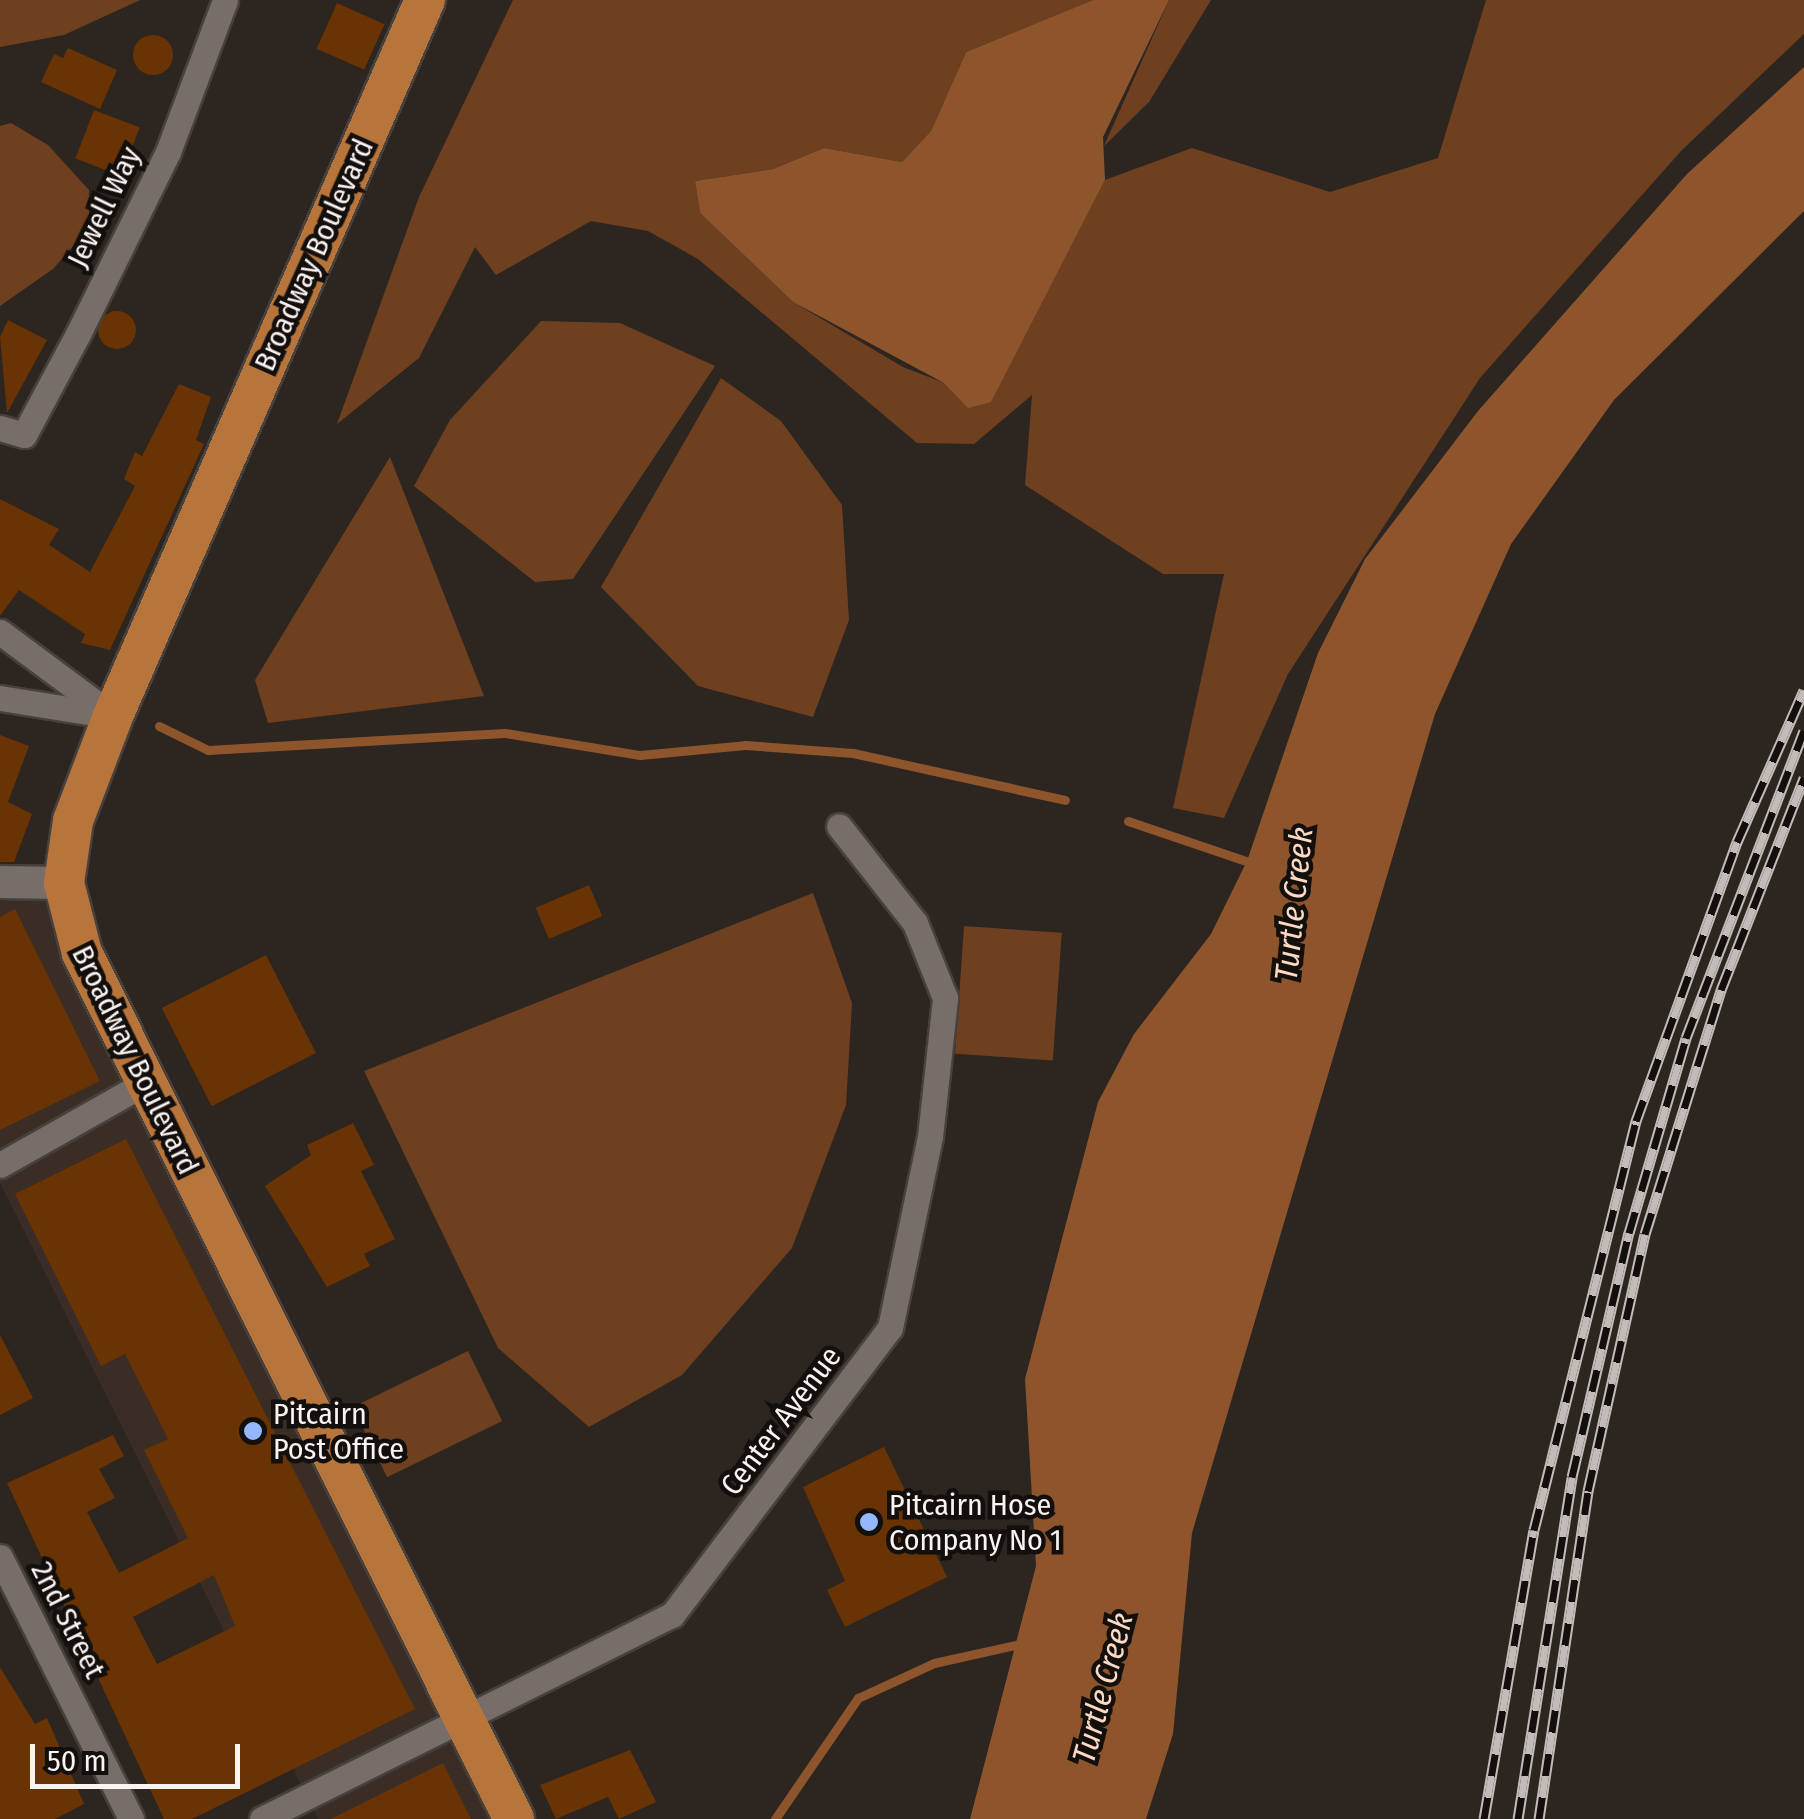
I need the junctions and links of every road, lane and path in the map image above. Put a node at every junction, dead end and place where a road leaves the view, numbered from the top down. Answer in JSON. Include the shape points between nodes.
{"nodes":[{"id":1,"x":226,"y":0,"type":"edge"},
{"id":2,"x":425,"y":0,"type":"edge"},
{"id":3,"x":12,"y":432,"type":"edge"},
{"id":4,"x":0,"y":632,"type":"edge"},
{"id":5,"x":0,"y":698,"type":"edge"},
{"id":6,"x":112,"y":716,"type":"junction"},
{"id":7,"x":840,"y":826,"type":"dead end"},
{"id":8,"x":0,"y":882,"type":"edge"},
{"id":9,"x":64,"y":883,"type":"junction"},
{"id":10,"x":145,"y":1084,"type":"junction"},
{"id":11,"x":0,"y":1165,"type":"edge"},
{"id":12,"x":0,"y":1558,"type":"edge"},
{"id":13,"x":463,"y":1718,"type":"junction"},
{"id":14,"x":132,"y":1819,"type":"edge"},
{"id":15,"x":262,"y":1819,"type":"edge"},
{"id":16,"x":514,"y":1819,"type":"edge"}],
"edges":[{"from":1,"to":3,"type":"street","name":"Jewell Way","via":[[168,152]]},
{"from":2,"to":6,"type":"main road","name":"Broadway Boulevard"},
{"from":4,"to":6,"type":"street"},
{"from":5,"to":6,"type":"street"},
{"from":6,"to":9,"type":"main road","name":"Broadway Boulevard","via":[[73,822]]},
{"from":7,"to":13,"type":"street","name":"Center Avenue","via":[[915,923],[945,998],[930,1138],[890,1328],[672,1615]]},
{"from":8,"to":9,"type":"street"},
{"from":9,"to":10,"type":"main road","name":"Broadway Boulevard","via":[[82,954]]},
{"from":10,"to":11,"type":"street"},
{"from":10,"to":13,"type":"main road","name":"Broadway Boulevard"},
{"from":12,"to":14,"type":"street","name":"2nd Street"},
{"from":13,"to":15,"type":"street","name":"Center Avenue"},
{"from":13,"to":16,"type":"main road","name":"Broadway Boulevard"}]}
